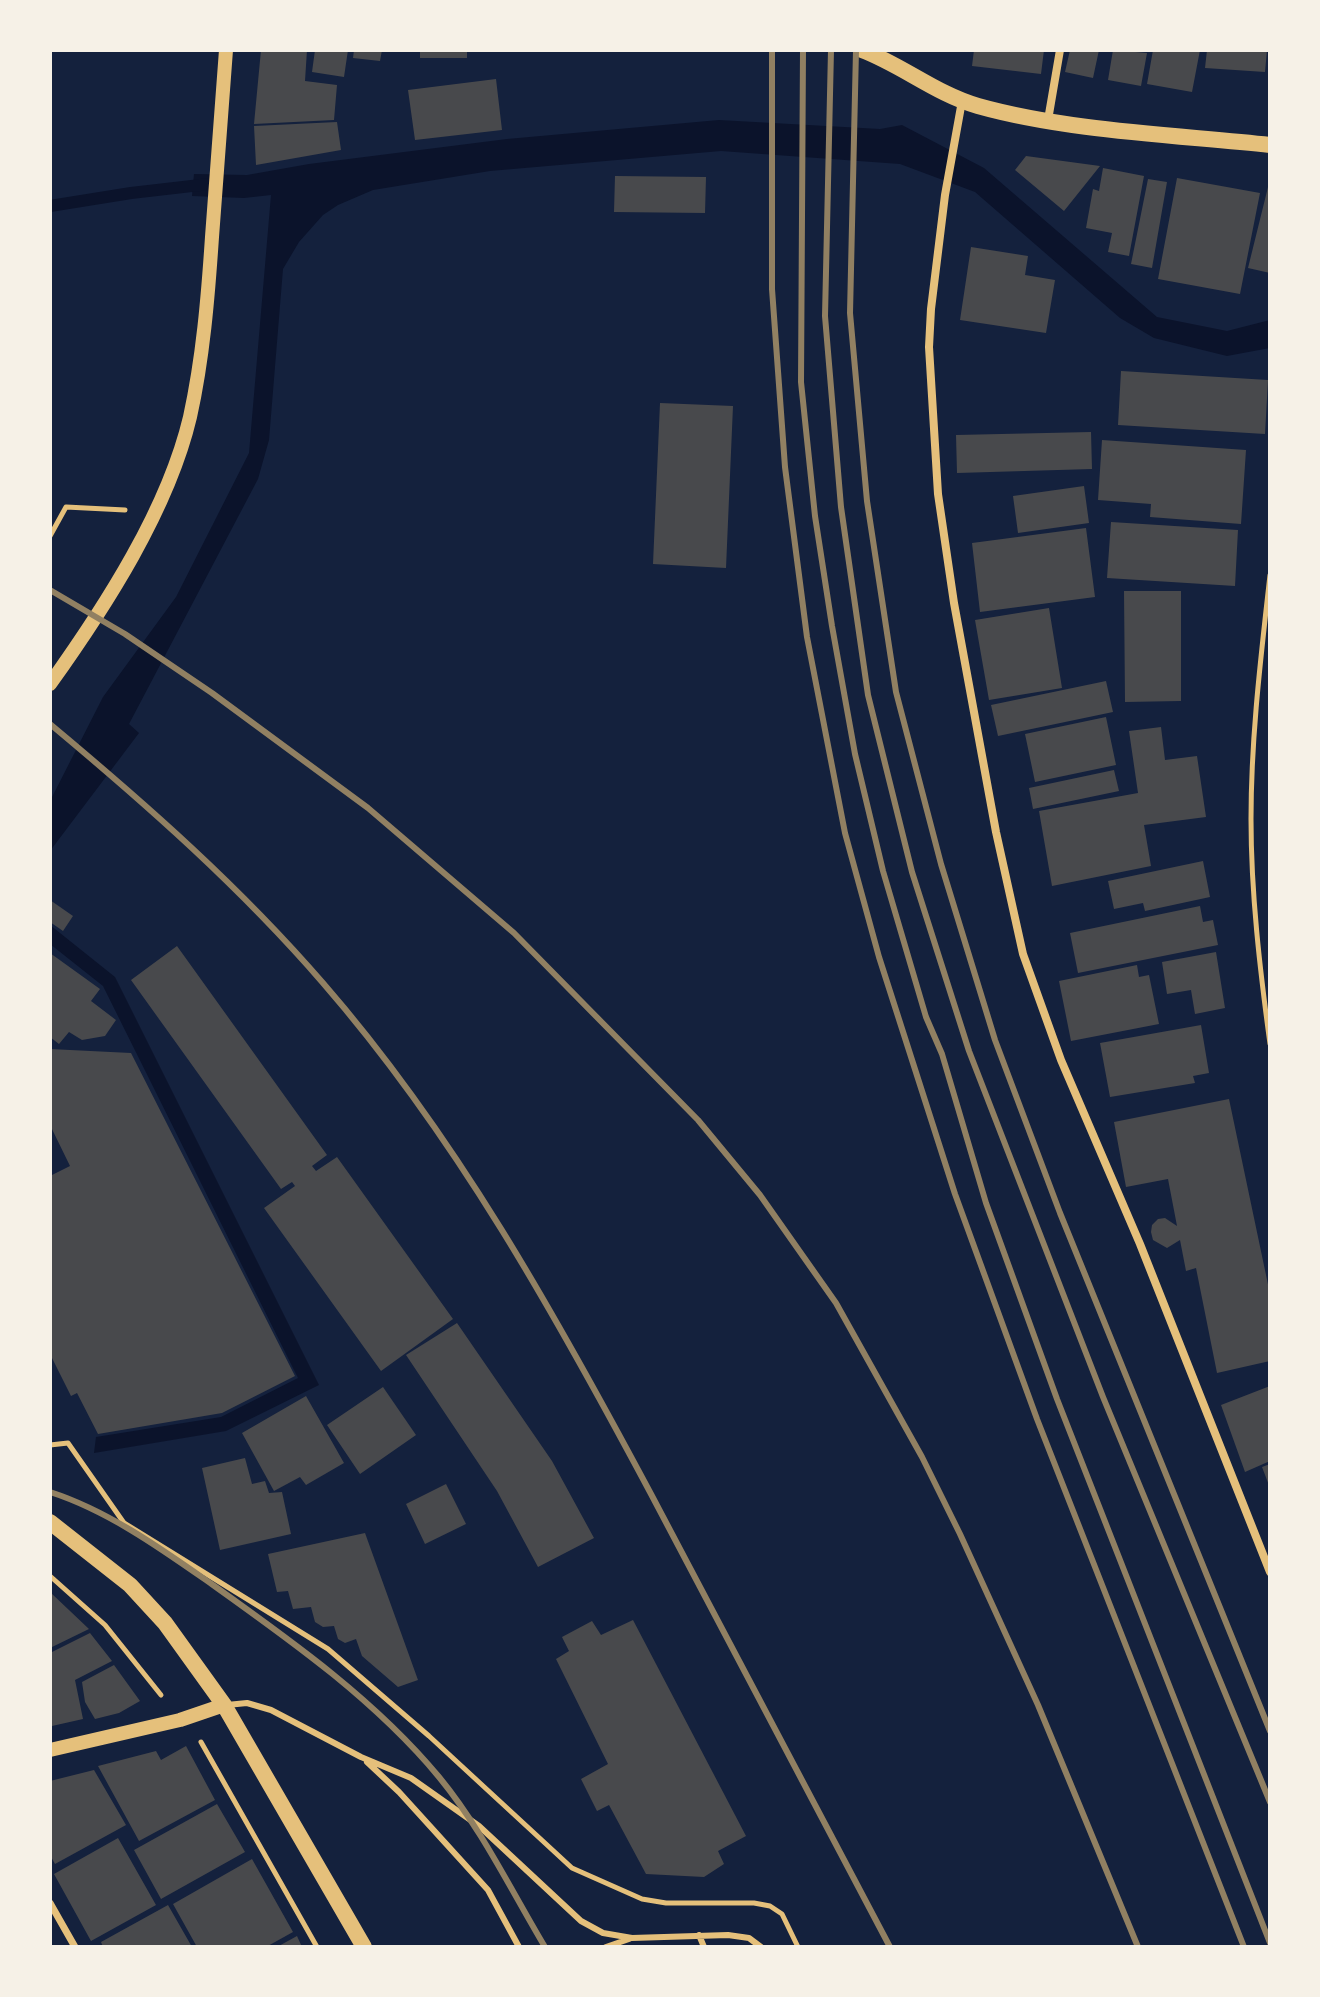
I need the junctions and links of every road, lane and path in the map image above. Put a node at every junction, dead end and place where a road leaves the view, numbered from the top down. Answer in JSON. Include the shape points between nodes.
{"nodes":[{"id":1,"x":226,"y":50,"type":"edge"},
{"id":2,"x":862,"y":50,"type":"edge"},
{"id":3,"x":1060,"y":50,"type":"edge"},
{"id":4,"x":962,"y":101,"type":"junction"},
{"id":5,"x":1048,"y":120,"type":"junction"},
{"id":6,"x":1270,"y":145,"type":"edge"},
{"id":7,"x":154,"y":512,"type":"junction"},
{"id":8,"x":50,"y":536,"type":"edge"},
{"id":9,"x":1270,"y":575,"type":"edge"},
{"id":10,"x":50,"y":684,"type":"edge"},
{"id":11,"x":1270,"y":1044,"type":"edge"},
{"id":12,"x":50,"y":1445,"type":"edge"},
{"id":13,"x":50,"y":1522,"type":"edge"},
{"id":14,"x":1270,"y":1572,"type":"edge"},
{"id":15,"x":50,"y":1576,"type":"edge"},
{"id":16,"x":224,"y":1705,"type":"junction"},
{"id":17,"x":180,"y":1720,"type":"junction"},
{"id":18,"x":50,"y":1750,"type":"edge"},
{"id":19,"x":361,"y":1757,"type":"junction"},
{"id":20,"x":50,"y":1903,"type":"edge"},
{"id":21,"x":699,"y":1935,"type":"junction"},
{"id":22,"x":632,"y":1938,"type":"junction"},
{"id":23,"x":75,"y":1947,"type":"edge"},
{"id":24,"x":317,"y":1947,"type":"edge"},
{"id":25,"x":364,"y":1947,"type":"edge"},
{"id":26,"x":519,"y":1947,"type":"edge"},
{"id":27,"x":606,"y":1947,"type":"edge"},
{"id":28,"x":636,"y":1947,"type":"edge"},
{"id":29,"x":704,"y":1947,"type":"edge"},
{"id":30,"x":761,"y":1947,"type":"edge"},
{"id":31,"x":798,"y":1947,"type":"edge"}],
"edges":[{"from":1,"to":7,"type":"street","via":[[204,331],[189,418]]},
{"from":2,"to":4,"type":"main road"},
{"from":3,"to":5,"type":"street"},
{"from":4,"to":5,"type":"main road"},
{"from":4,"to":14,"type":"street","via":[[945,195],[929,347],[938,494],[996,832],[1023,954],[1061,1060]]},
{"from":5,"to":6,"type":"main road"},
{"from":7,"to":8,"type":"path","via":[[66,507]]},
{"from":7,"to":10,"type":"street"},
{"from":9,"to":11,"type":"path","via":[[1251,819]]},
{"from":12,"to":31,"type":"path","via":[[68,1443],[124,1523],[328,1649],[572,1868],[642,1899],[770,1906],[782,1914]]},
{"from":13,"to":16,"type":"main road","via":[[130,1585],[165,1623]]},
{"from":15,"to":17,"type":"path","via":[[105,1625]]},
{"from":16,"to":17,"type":"street"},
{"from":16,"to":19,"type":"lane","via":[[247,1703],[271,1710]]},
{"from":16,"to":25,"type":"main road"},
{"from":17,"to":18,"type":"street"},
{"from":17,"to":24,"type":"path","via":[[201,1742]]},
{"from":19,"to":22,"type":"lane","via":[[411,1778],[479,1826],[581,1921],[603,1933]]},
{"from":19,"to":26,"type":"lane","via":[[488,1890]]},
{"from":20,"to":23,"type":"street"},
{"from":21,"to":22,"type":"lane"},
{"from":21,"to":29,"type":"lane"},
{"from":21,"to":30,"type":"lane","via":[[749,1938]]},
{"from":22,"to":27,"type":"lane"},
{"from":22,"to":28,"type":"lane"}]}
